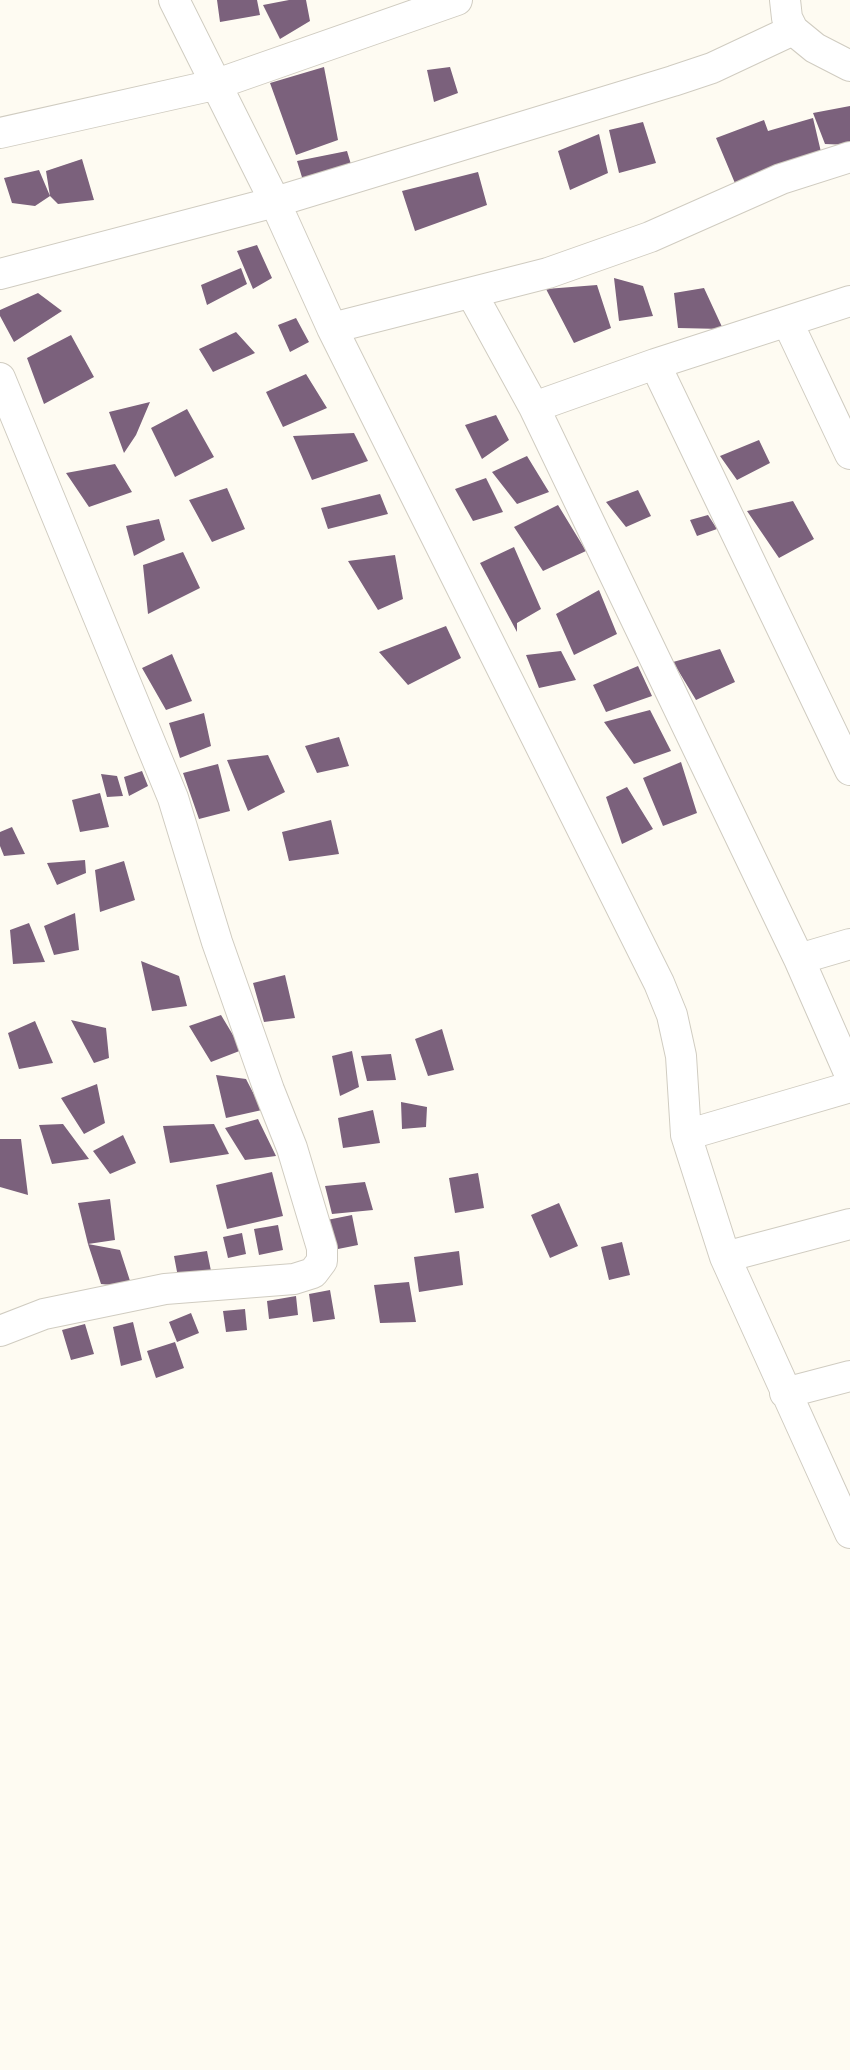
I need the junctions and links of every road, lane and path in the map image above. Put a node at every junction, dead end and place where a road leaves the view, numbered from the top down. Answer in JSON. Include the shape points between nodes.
{"nodes":[{"id":1,"x":174,"y":0,"type":"edge"},
{"id":2,"x":457,"y":0,"type":"edge"},
{"id":3,"x":785,"y":0,"type":"edge"},
{"id":4,"x":793,"y":30,"type":"junction"},
{"id":5,"x":850,"y":66,"type":"edge"},
{"id":6,"x":214,"y":85,"type":"junction"},
{"id":7,"x":0,"y":133,"type":"edge"},
{"id":8,"x":850,"y":157,"type":"edge"},
{"id":9,"x":275,"y":202,"type":"junction"},
{"id":10,"x":0,"y":274,"type":"edge"},
{"id":11,"x":472,"y":294,"type":"junction"},
{"id":12,"x":850,"y":301,"type":"edge"},
{"id":13,"x":788,"y":323,"type":"junction"},
{"id":14,"x":332,"y":328,"type":"junction"},
{"id":15,"x":655,"y":364,"type":"junction"},
{"id":16,"x":4,"y":398,"type":"edge"},
{"id":17,"x":534,"y":407,"type":"junction"},
{"id":18,"x":850,"y":454,"type":"edge"},
{"id":19,"x":850,"y":770,"type":"edge"},
{"id":20,"x":850,"y":944,"type":"edge"},
{"id":21,"x":799,"y":959,"type":"junction"},
{"id":22,"x":850,"y":1075,"type":"edge"},
{"id":23,"x":850,"y":1087,"type":"edge"},
{"id":24,"x":686,"y":1135,"type":"junction"},
{"id":25,"x":850,"y":1224,"type":"edge"},
{"id":26,"x":725,"y":1257,"type":"junction"},
{"id":27,"x":0,"y":1331,"type":"edge"},
{"id":28,"x":850,"y":1376,"type":"edge"},
{"id":29,"x":785,"y":1393,"type":"junction"},
{"id":30,"x":850,"y":1533,"type":"edge"}],
"edges":[{"from":1,"to":6,"type":"street"},
{"from":2,"to":6,"type":"street"},
{"from":3,"to":4,"type":"street"},
{"from":4,"to":5,"type":"street"},
{"from":4,"to":9,"type":"street","via":[[712,68]]},
{"from":6,"to":7,"type":"street"},
{"from":6,"to":9,"type":"street"},
{"from":8,"to":11,"type":"street","via":[[781,179],[606,253]]},
{"from":9,"to":10,"type":"street"},
{"from":9,"to":14,"type":"street"},
{"from":11,"to":14,"type":"street"},
{"from":11,"to":17,"type":"street"},
{"from":12,"to":13,"type":"street"},
{"from":13,"to":15,"type":"street"},
{"from":13,"to":18,"type":"street"},
{"from":14,"to":24,"type":"street","via":[[659,983],[681,1056]]},
{"from":15,"to":17,"type":"street"},
{"from":15,"to":19,"type":"street"},
{"from":16,"to":27,"type":"street","via":[[173,798],[217,942],[292,1148],[322,1261],[313,1273],[294,1279],[165,1289],[44,1314]]},
{"from":17,"to":21,"type":"street"},
{"from":20,"to":21,"type":"street"},
{"from":21,"to":22,"type":"street"},
{"from":23,"to":24,"type":"street"},
{"from":24,"to":26,"type":"street"},
{"from":25,"to":26,"type":"street"},
{"from":26,"to":29,"type":"street"},
{"from":28,"to":29,"type":"street"},
{"from":29,"to":30,"type":"street"}]}
